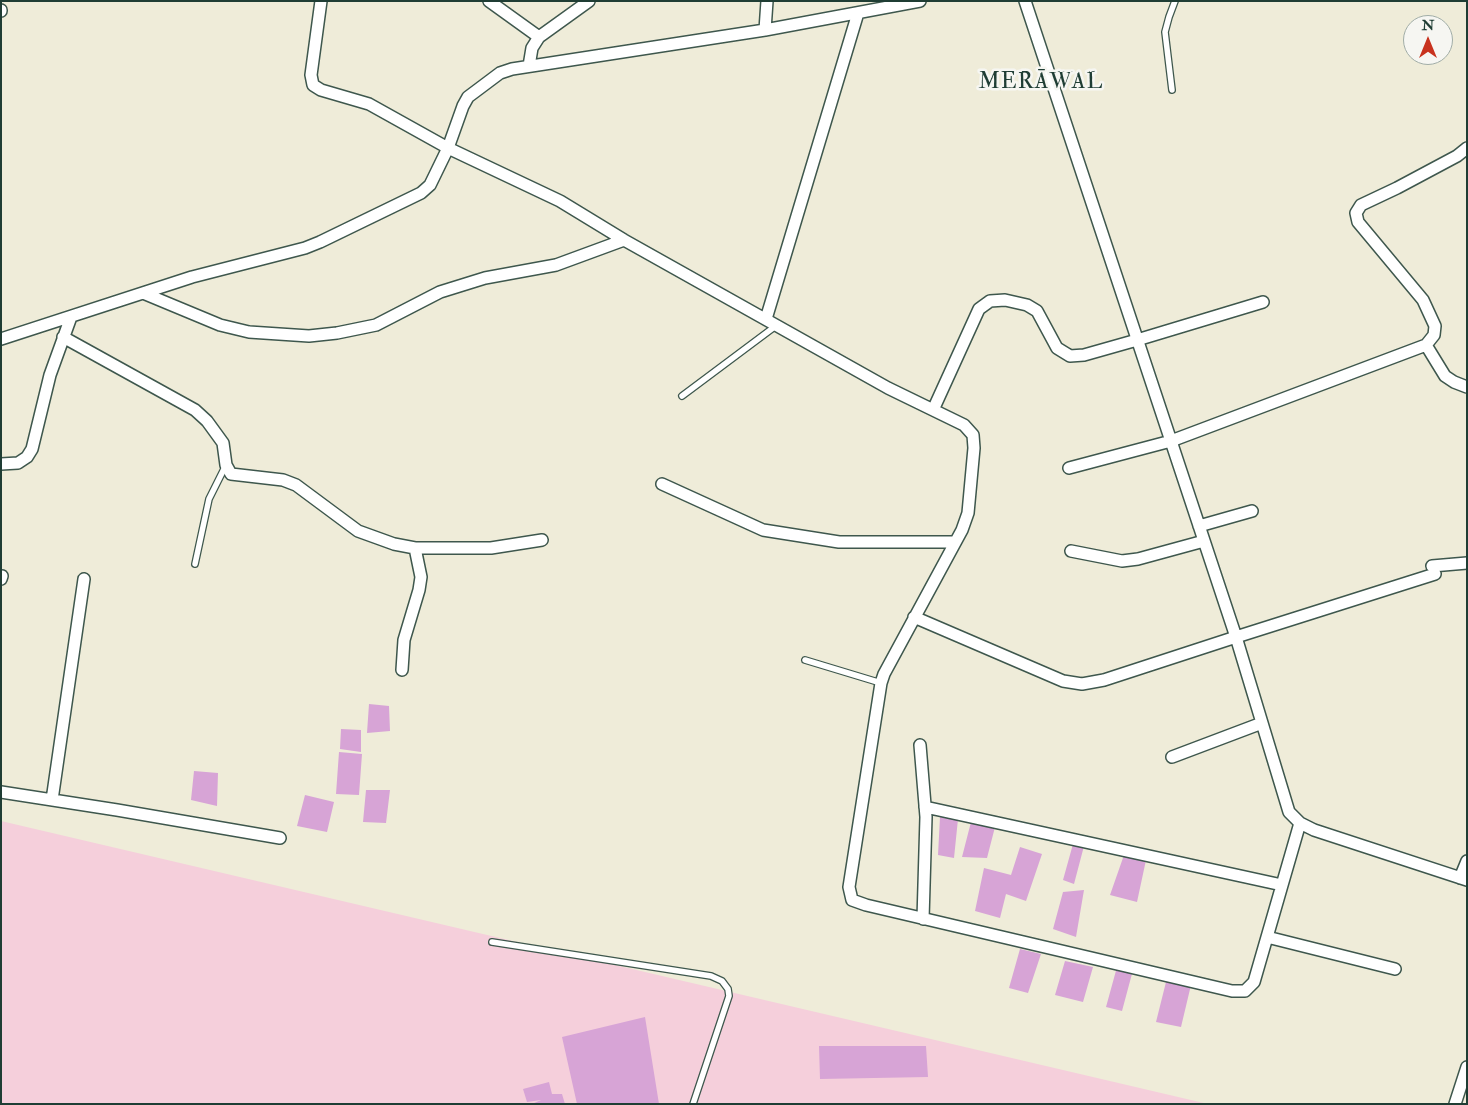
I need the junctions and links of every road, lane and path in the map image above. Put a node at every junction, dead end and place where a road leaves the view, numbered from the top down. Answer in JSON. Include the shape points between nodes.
{"nodes":[{"id":1,"x":322,"y":1,"type":"edge"},
{"id":2,"x":489,"y":1,"type":"edge"},
{"id":3,"x":589,"y":1,"type":"edge"},
{"id":4,"x":767,"y":1,"type":"edge"},
{"id":5,"x":920,"y":1,"type":"edge"},
{"id":6,"x":1025,"y":1,"type":"edge"},
{"id":7,"x":1175,"y":1,"type":"edge"},
{"id":8,"x":866,"y":8,"type":"edge"},
{"id":9,"x":765,"y":30,"type":"junction"},
{"id":10,"x":539,"y":37,"type":"junction"},
{"id":11,"x":529,"y":66,"type":"junction"},
{"id":12,"x":1172,"y":90,"type":"dead end"},
{"id":13,"x":448,"y":148,"type":"junction"},
{"id":14,"x":1467,"y":148,"type":"edge"},
{"id":15,"x":624,"y":240,"type":"junction"},
{"id":16,"x":143,"y":293,"type":"junction"},
{"id":17,"x":1263,"y":302,"type":"dead end"},
{"id":18,"x":71,"y":317,"type":"junction"},
{"id":19,"x":766,"y":319,"type":"junction"},
{"id":20,"x":777,"y":325,"type":"junction"},
{"id":21,"x":64,"y":337,"type":"junction"},
{"id":22,"x":1,"y":339,"type":"edge"},
{"id":23,"x":1137,"y":340,"type":"junction"},
{"id":24,"x":1426,"y":345,"type":"junction"},
{"id":25,"x":1467,"y":387,"type":"edge"},
{"id":26,"x":682,"y":396,"type":"dead end"},
{"id":27,"x":933,"y":410,"type":"junction"},
{"id":28,"x":1171,"y":441,"type":"junction"},
{"id":29,"x":1,"y":464,"type":"edge"},
{"id":30,"x":226,"y":465,"type":"junction"},
{"id":31,"x":1069,"y":468,"type":"dead end"},
{"id":32,"x":662,"y":484,"type":"dead end"},
{"id":33,"x":1252,"y":510,"type":"dead end"},
{"id":34,"x":1199,"y":526,"type":"junction"},
{"id":35,"x":542,"y":540,"type":"dead end"},
{"id":36,"x":1204,"y":541,"type":"junction"},
{"id":37,"x":955,"y":542,"type":"junction"},
{"id":38,"x":415,"y":548,"type":"junction"},
{"id":39,"x":1070,"y":551,"type":"dead end"},
{"id":40,"x":1467,"y":563,"type":"edge"},
{"id":41,"x":195,"y":564,"type":"dead end"},
{"id":42,"x":84,"y":579,"type":"dead end"},
{"id":43,"x":914,"y":618,"type":"junction"},
{"id":44,"x":1236,"y":637,"type":"junction"},
{"id":45,"x":805,"y":660,"type":"dead end"},
{"id":46,"x":402,"y":670,"type":"dead end"},
{"id":47,"x":881,"y":683,"type":"junction"},
{"id":48,"x":1262,"y":722,"type":"junction"},
{"id":49,"x":920,"y":745,"type":"dead end"},
{"id":50,"x":1172,"y":757,"type":"dead end"},
{"id":51,"x":1,"y":792,"type":"edge"},
{"id":52,"x":52,"y":800,"type":"junction"},
{"id":53,"x":925,"y":807,"type":"junction"},
{"id":54,"x":1300,"y":823,"type":"junction"},
{"id":55,"x":280,"y":838,"type":"dead end"},
{"id":56,"x":1467,"y":861,"type":"edge"},
{"id":57,"x":1463,"y":879,"type":"edge"},
{"id":58,"x":1282,"y":885,"type":"junction"},
{"id":59,"x":923,"y":919,"type":"junction"},
{"id":60,"x":1267,"y":937,"type":"junction"},
{"id":61,"x":492,"y":942,"type":"dead end"},
{"id":62,"x":1396,"y":969,"type":"dead end"},
{"id":63,"x":1467,"y":1067,"type":"edge"},
{"id":64,"x":693,"y":1104,"type":"edge"},
{"id":65,"x":1455,"y":1104,"type":"edge"}],
"edges":[{"from":1,"to":13,"type":"street","via":[[311,74],[313,84],[321,90],[369,104]]},
{"from":2,"to":10,"type":"street"},
{"from":3,"to":10,"type":"street"},
{"from":4,"to":9,"type":"street"},
{"from":5,"to":8,"type":"street"},
{"from":6,"to":23,"type":"street"},
{"from":7,"to":12,"type":"lane","via":[[1165,32]]},
{"from":8,"to":9,"type":"street"},
{"from":8,"to":19,"type":"street"},
{"from":9,"to":11,"type":"street"},
{"from":10,"to":11,"type":"street","via":[[532,48]]},
{"from":11,"to":13,"type":"street","via":[[500,72],[468,97]]},
{"from":13,"to":15,"type":"street","via":[[560,201]]},
{"from":13,"to":16,"type":"street","via":[[430,185],[422,193],[320,242]]},
{"from":14,"to":24,"type":"street","via":[[1361,204],[1356,213],[1358,222],[1423,300],[1435,326],[1434,335]]},
{"from":15,"to":16,"type":"street","via":[[556,265],[485,278],[426,298],[376,325],[337,333],[309,336],[249,332],[220,325]]},
{"from":15,"to":19,"type":"street"},
{"from":16,"to":18,"type":"street"},
{"from":17,"to":23,"type":"street"},
{"from":18,"to":21,"type":"street"},
{"from":18,"to":22,"type":"street"},
{"from":19,"to":20,"type":"street"},
{"from":20,"to":26,"type":"lane"},
{"from":20,"to":27,"type":"street"},
{"from":21,"to":29,"type":"street","via":[[50,375],[32,449],[18,463]]},
{"from":21,"to":30,"type":"street","via":[[195,410],[223,443]]},
{"from":23,"to":27,"type":"street","via":[[1070,356],[1057,348],[1037,311],[1005,300],[990,302],[979,309]]},
{"from":23,"to":28,"type":"street"},
{"from":24,"to":25,"type":"street","via":[[1445,376]]},
{"from":24,"to":28,"type":"street"},
{"from":27,"to":37,"type":"street","via":[[964,425],[973,435],[968,513]]},
{"from":28,"to":31,"type":"street"},
{"from":28,"to":34,"type":"street"},
{"from":30,"to":38,"type":"street","via":[[231,474],[283,480],[296,485],[358,531]]},
{"from":30,"to":41,"type":"lane","via":[[210,500]]},
{"from":32,"to":37,"type":"street","via":[[763,530],[839,542]]},
{"from":33,"to":34,"type":"street"},
{"from":34,"to":36,"type":"street"},
{"from":35,"to":38,"type":"street","via":[[491,548]]},
{"from":36,"to":39,"type":"street","via":[[1138,560],[1122,561]]},
{"from":36,"to":44,"type":"street"},
{"from":37,"to":43,"type":"street"},
{"from":38,"to":46,"type":"street","via":[[421,577],[404,640]]},
{"from":40,"to":44,"type":"street","via":[[1434,570]]},
{"from":42,"to":52,"type":"street"},
{"from":43,"to":44,"type":"street","via":[[1063,681],[1082,684],[1104,680]]},
{"from":43,"to":47,"type":"street"},
{"from":44,"to":48,"type":"street"},
{"from":45,"to":47,"type":"lane"},
{"from":47,"to":59,"type":"street","via":[[849,887],[852,900]]},
{"from":48,"to":50,"type":"street"},
{"from":48,"to":54,"type":"street","via":[[1289,812]]},
{"from":49,"to":53,"type":"street"},
{"from":51,"to":52,"type":"street"},
{"from":52,"to":55,"type":"street"},
{"from":53,"to":58,"type":"street"},
{"from":53,"to":59,"type":"street"},
{"from":54,"to":57,"type":"street"},
{"from":54,"to":58,"type":"street"},
{"from":56,"to":57,"type":"street"},
{"from":58,"to":60,"type":"street"},
{"from":59,"to":60,"type":"street","via":[[1232,991],[1246,991],[1254,982]]},
{"from":60,"to":62,"type":"street"},
{"from":61,"to":64,"type":"lane","via":[[711,976],[722,981],[729,996]]},
{"from":63,"to":65,"type":"street"}]}
